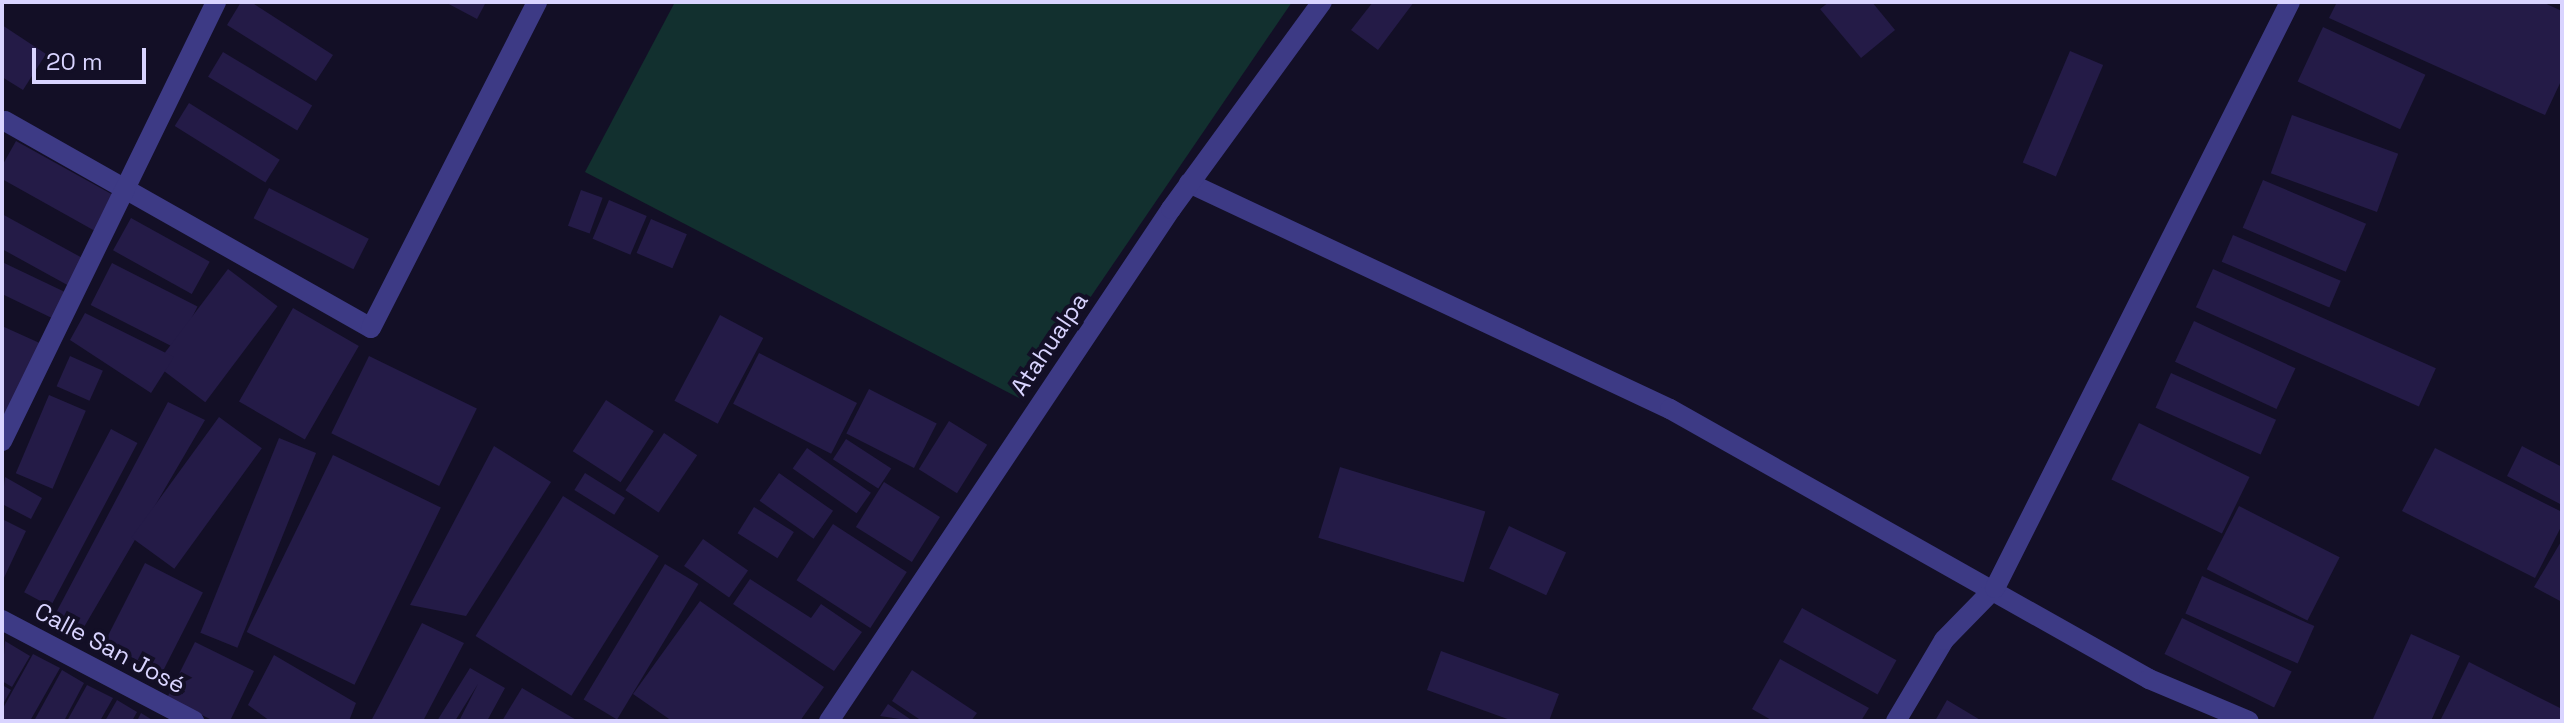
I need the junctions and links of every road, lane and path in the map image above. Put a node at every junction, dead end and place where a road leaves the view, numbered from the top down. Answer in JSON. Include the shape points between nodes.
{"nodes":[{"id":1,"x":216,"y":2,"type":"edge"},
{"id":2,"x":537,"y":2,"type":"edge"},
{"id":3,"x":1322,"y":2,"type":"edge"},
{"id":4,"x":2290,"y":2,"type":"edge"},
{"id":5,"x":5,"y":121,"type":"dead end"},
{"id":6,"x":1189,"y":183,"type":"junction"},
{"id":7,"x":124,"y":189,"type":"junction"},
{"id":8,"x":2,"y":441,"type":"edge"},
{"id":9,"x":1995,"y":588,"type":"junction"},
{"id":10,"x":2,"y":620,"type":"edge"},
{"id":11,"x":194,"y":721,"type":"edge"},
{"id":12,"x":829,"y":721,"type":"edge"},
{"id":13,"x":1896,"y":721,"type":"edge"},
{"id":14,"x":2249,"y":721,"type":"edge"}],
"edges":[{"from":1,"to":7,"type":"street","via":[[141,166]]},
{"from":2,"to":7,"type":"street","via":[[371,328]]},
{"from":3,"to":6,"type":"street","name":"Atahualpa"},
{"from":4,"to":9,"type":"street"},
{"from":5,"to":7,"type":"street"},
{"from":6,"to":9,"type":"street","via":[[1670,409]]},
{"from":6,"to":12,"type":"street","name":"Atahualpa"},
{"from":7,"to":8,"type":"street"},
{"from":9,"to":13,"type":"street","via":[[1944,640]]},
{"from":9,"to":14,"type":"street","via":[[2149,679]]},
{"from":10,"to":11,"type":"street","name":"Calle San José"}]}
